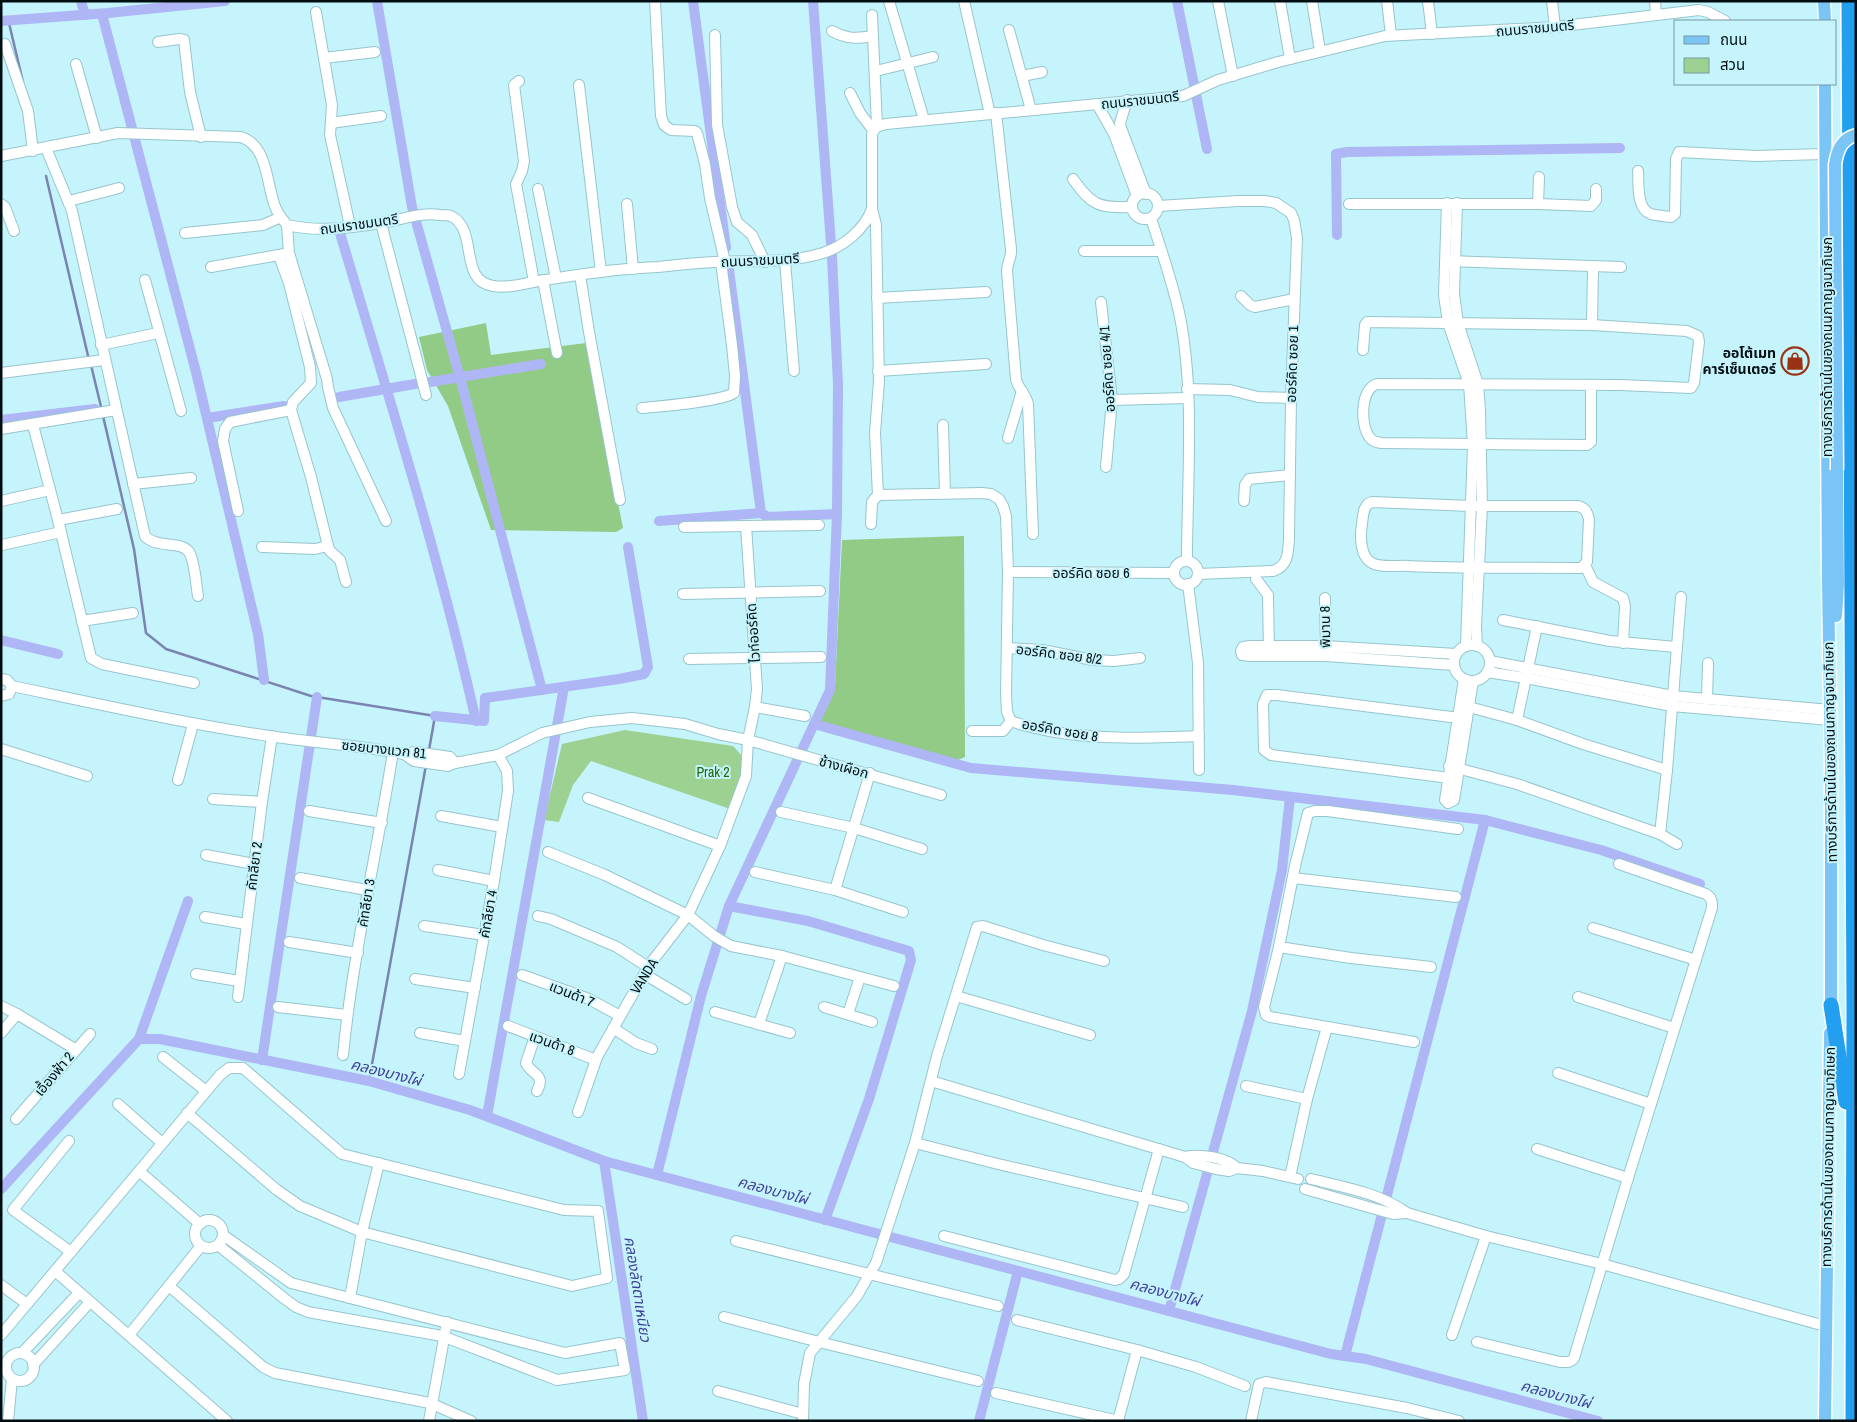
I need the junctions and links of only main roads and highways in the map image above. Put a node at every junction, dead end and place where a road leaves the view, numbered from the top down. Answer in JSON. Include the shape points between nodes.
{"nodes":[{"id":1,"x":1824,"y":1,"type":"edge"},
{"id":2,"x":1849,"y":1,"type":"edge"},
{"id":3,"x":1825,"y":20,"type":"edge"},
{"id":4,"x":1825,"y":85,"type":"edge"},
{"id":5,"x":1856,"y":135,"type":"edge"},
{"id":6,"x":1829,"y":658,"type":"junction"},
{"id":7,"x":1831,"y":1005,"type":"junction"},
{"id":8,"x":1853,"y":1148,"type":"junction"},
{"id":9,"x":1825,"y":1421,"type":"edge"},
{"id":10,"x":1853,"y":1421,"type":"edge"}],
"edges":[{"from":1,"to":3,"type":"main road"},
{"from":2,"to":8,"type":"highway"},
{"from":4,"to":6,"type":"main road","name":"ทางบริการด้านในของถนนกาญจนาภิเษก"},
{"from":5,"to":6,"type":"main road","bridge":true,"via":[[1840,146],[1835,165],[1838,584]]},
{"from":6,"to":7,"type":"main road","name":"ทางบริการด้านในของถนนกาญจนาภิเษก"},
{"from":7,"to":8,"type":"highway"},
{"from":7,"to":9,"type":"main road","name":"ทางบริการด้านในของถนนกาญจนาภิเษก"},
{"from":8,"to":10,"type":"highway"}]}
